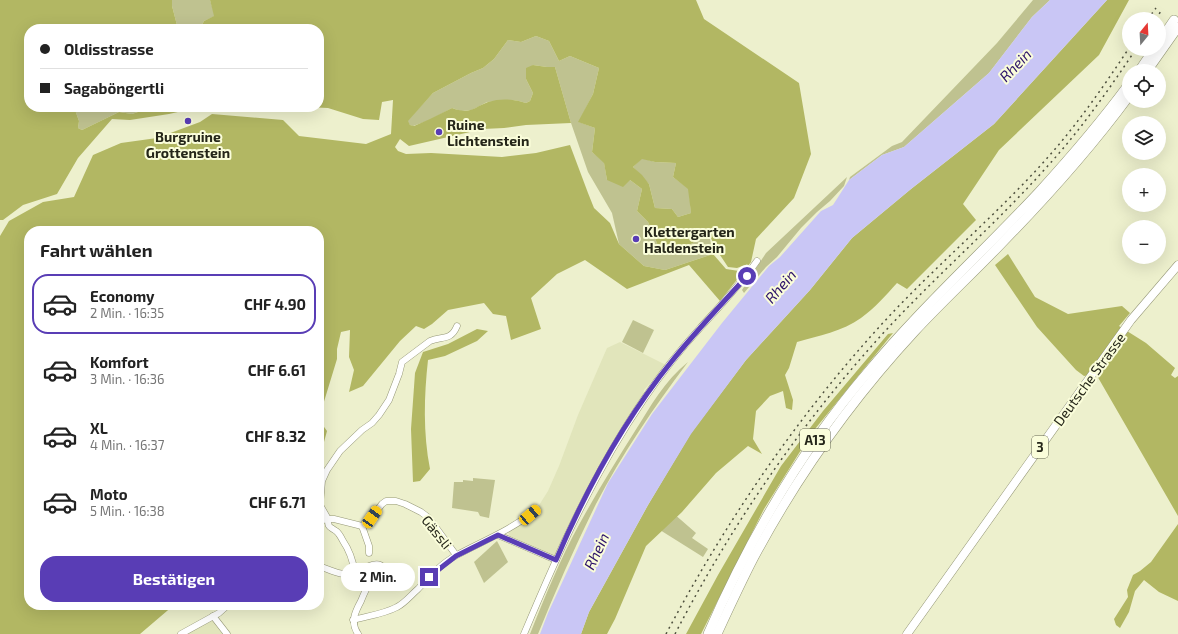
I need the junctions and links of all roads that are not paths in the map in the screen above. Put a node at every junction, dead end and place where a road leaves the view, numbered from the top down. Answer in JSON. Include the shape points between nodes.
{"nodes":[{"id":1,"x":1176,"y":24,"type":"edge"},
{"id":2,"x":1166,"y":35,"type":"edge"},
{"id":3,"x":1151,"y":64,"type":"edge"},
{"id":4,"x":1122,"y":93,"type":"edge"},
{"id":5,"x":1122,"y":105,"type":"edge"},
{"id":6,"x":757,"y":261,"type":"dead end"},
{"id":7,"x":1178,"y":265,"type":"edge"},
{"id":8,"x":457,"y":326,"type":"dead end"},
{"id":9,"x":324,"y":477,"type":"edge"},
{"id":10,"x":536,"y":510,"type":"dead end"},
{"id":11,"x":324,"y":511,"type":"edge"},
{"id":12,"x":331,"y":519,"type":"junction"},
{"id":13,"x":324,"y":520,"type":"edge"},
{"id":14,"x":362,"y":526,"type":"junction"},
{"id":15,"x":498,"y":535,"type":"junction"},
{"id":16,"x":369,"y":553,"type":"dead end"},
{"id":17,"x":456,"y":556,"type":"junction"},
{"id":18,"x":556,"y":560,"type":"junction"},
{"id":19,"x":324,"y":568,"type":"edge"},
{"id":20,"x":354,"y":573,"type":"junction"},
{"id":21,"x":734,"y":597,"type":"junction"},
{"id":22,"x":720,"y":606,"type":"junction"},
{"id":23,"x":221,"y":610,"type":"edge"},
{"id":24,"x":213,"y":616,"type":"junction"},
{"id":25,"x":353,"y":620,"type":"junction"},
{"id":26,"x":182,"y":634,"type":"edge"},
{"id":27,"x":227,"y":634,"type":"edge"},
{"id":28,"x":358,"y":634,"type":"edge"},
{"id":29,"x":524,"y":634,"type":"edge"},
{"id":30,"x":703,"y":634,"type":"edge"},
{"id":31,"x":708,"y":634,"type":"edge"},
{"id":32,"x":717,"y":634,"type":"edge"},
{"id":33,"x":721,"y":634,"type":"edge"},
{"id":34,"x":907,"y":634,"type":"edge"}],
"edges":[{"from":1,"to":2,"type":"highway"},
{"from":1,"to":3,"type":"highway"},
{"from":4,"to":22,"type":"highway","number":"A13","via":[[1059,170],[908,326],[850,393],[776,501]]},
{"from":5,"to":21,"type":"highway","number":"A13","via":[[1094,142],[1044,198],[914,332],[856,399],[804,473],[766,535]]},
{"from":6,"to":18,"type":"street","via":[[747,276],[672,361],[644,399],[591,487]]},
{"from":7,"to":34,"type":"main road","name":"Deutsche Strasse","number":"3","via":[[1131,320]]},
{"from":8,"to":9,"type":"street","via":[[451,336],[430,340],[404,360],[379,415],[340,451]]},
{"from":10,"to":15,"type":"street"},
{"from":11,"to":12,"type":"street"},
{"from":12,"to":13,"type":"street"},
{"from":12,"to":14,"type":"street"},
{"from":12,"to":20,"type":"street","via":[[328,526],[336,531],[348,548]]},
{"from":14,"to":16,"type":"street"},
{"from":14,"to":17,"type":"street","name":"Gässli","via":[[384,502],[400,502],[429,518]]},
{"from":15,"to":17,"type":"street"},
{"from":15,"to":18,"type":"street"},
{"from":17,"to":25,"type":"street","via":[[428,578],[402,604],[386,612]]},
{"from":18,"to":29,"type":"street"},
{"from":19,"to":20,"type":"street","via":[[338,574]]},
{"from":20,"to":25,"type":"street","via":[[376,564],[381,564],[383,568],[366,590]]},
{"from":21,"to":32,"type":"highway","number":"A13"},
{"from":21,"to":33,"type":"highway","number":"A13"},
{"from":22,"to":30,"type":"highway","number":"A13"},
{"from":22,"to":31,"type":"highway","number":"A13"},
{"from":23,"to":24,"type":"street"},
{"from":24,"to":26,"type":"street"},
{"from":24,"to":27,"type":"street"},
{"from":25,"to":28,"type":"street"}]}
